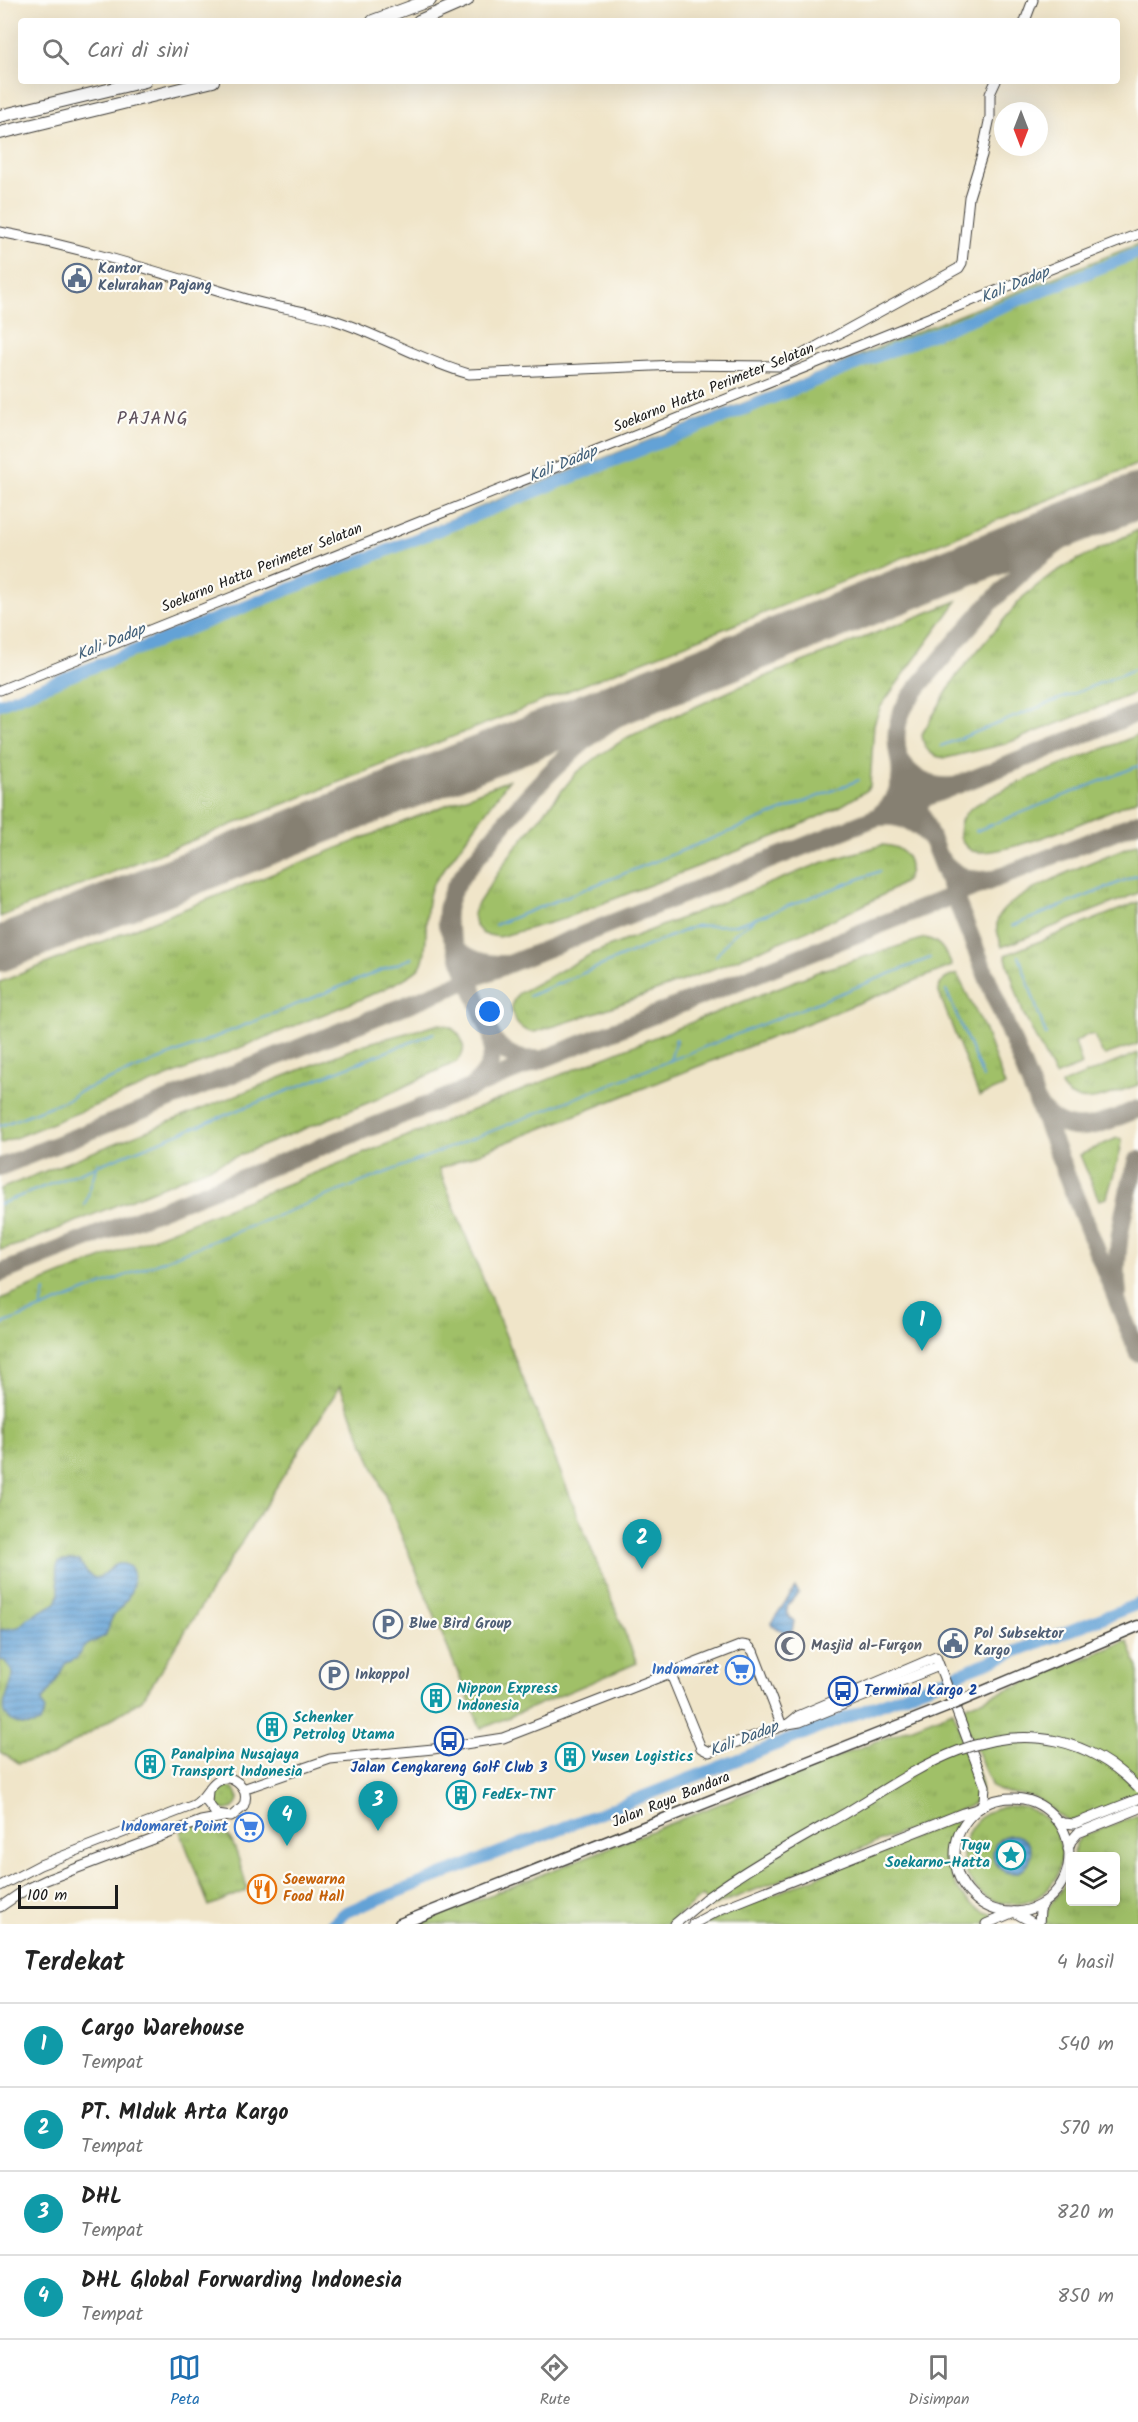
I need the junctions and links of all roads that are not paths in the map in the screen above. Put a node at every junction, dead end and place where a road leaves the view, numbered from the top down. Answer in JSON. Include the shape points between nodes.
{"nodes":[{"id":1,"x":430,"y":0,"type":"edge"},
{"id":2,"x":467,"y":0,"type":"edge"},
{"id":3,"x":1033,"y":0,"type":"edge"},
{"id":4,"x":381,"y":18,"type":"edge"},
{"id":5,"x":426,"y":18,"type":"edge"},
{"id":6,"x":1025,"y":18,"type":"edge"},
{"id":7,"x":133,"y":84,"type":"edge"},
{"id":8,"x":201,"y":84,"type":"edge"},
{"id":9,"x":995,"y":84,"type":"edge"},
{"id":10,"x":0,"y":116,"type":"edge"},
{"id":11,"x":0,"y":133,"type":"edge"},
{"id":12,"x":0,"y":232,"type":"edge"},
{"id":13,"x":1138,"y":234,"type":"edge"},
{"id":14,"x":0,"y":690,"type":"edge"},
{"id":15,"x":1137,"y":1627,"type":"edge"},
{"id":16,"x":670,"y":1672,"type":"junction"},
{"id":17,"x":785,"y":1725,"type":"junction"},
{"id":18,"x":985,"y":1786,"type":"junction"},
{"id":19,"x":1138,"y":1788,"type":"edge"},
{"id":20,"x":243,"y":1789,"type":"junction"},
{"id":21,"x":208,"y":1791,"type":"junction"},
{"id":22,"x":1003,"y":1798,"type":"junction"},
{"id":23,"x":1138,"y":1799,"type":"edge"},
{"id":24,"x":980,"y":1808,"type":"junction"},
{"id":25,"x":1138,"y":1809,"type":"edge"},
{"id":26,"x":223,"y":1817,"type":"junction"},
{"id":27,"x":1053,"y":1817,"type":"junction"},
{"id":28,"x":1068,"y":1851,"type":"junction"},
{"id":29,"x":40,"y":1865,"type":"junction"},
{"id":30,"x":46,"y":1880,"type":"junction"},
{"id":31,"x":0,"y":1886,"type":"edge"},
{"id":32,"x":2,"y":1901,"type":"edge"},
{"id":33,"x":1044,"y":1902,"type":"junction"},
{"id":34,"x":1014,"y":1912,"type":"junction"},
{"id":35,"x":400,"y":1924,"type":"edge"},
{"id":36,"x":675,"y":1924,"type":"edge"},
{"id":37,"x":693,"y":1924,"type":"edge"},
{"id":38,"x":987,"y":1924,"type":"edge"},
{"id":39,"x":1037,"y":1924,"type":"edge"}],
"edges":[{"from":1,"to":4,"type":"highway"},
{"from":2,"to":5,"type":"highway"},
{"from":3,"to":6,"type":"street"},
{"from":7,"to":10,"type":"highway"},
{"from":8,"to":11,"type":"highway"},
{"from":9,"to":12,"type":"street","via":[[982,155],[969,197],[962,263],[781,366],[676,365],[481,375],[445,367],[333,319]]},
{"from":13,"to":14,"type":"street","name":"Soekarno Hatta Perimeter Selatan"},
{"from":15,"to":35,"type":"main road","name":"Jalan Raya Bandara","bridge":true},
{"from":16,"to":17,"type":"street","via":[[748,1646]]},
{"from":16,"to":17,"type":"street","name":"Jalan Raya Bandara","via":[[702,1750],[714,1751]]},
{"from":16,"to":20,"type":"street","via":[[502,1738],[330,1759]]},
{"from":17,"to":18,"type":"street","name":"Jalan Raya Bandara","via":[[939,1666]]},
{"from":18,"to":22,"type":"street","via":[[996,1797]]},
{"from":18,"to":24,"type":"street"},
{"from":19,"to":36,"type":"street","bridge":true,"via":[[1114,1766],[1082,1748],[1037,1737],[991,1739],[927,1765],[756,1866]]},
{"from":20,"to":21,"type":"street","via":[[227,1779],[216,1782]]},
{"from":20,"to":26,"type":"street","via":[[245,1800],[241,1810]]},
{"from":21,"to":26,"type":"street","via":[[209,1807]]},
{"from":21,"to":29,"type":"street","via":[[199,1803]]},
{"from":22,"to":24,"type":"street"},
{"from":22,"to":27,"type":"street","via":[[1033,1802]]},
{"from":23,"to":27,"type":"street","via":[[1074,1824]]},
{"from":24,"to":34,"type":"street","via":[[958,1840],[957,1869],[965,1887],[978,1900],[998,1910]]},
{"from":24,"to":37,"type":"street"},
{"from":25,"to":28,"type":"street","via":[[1078,1833]]},
{"from":26,"to":30,"type":"street","via":[[201,1821]]},
{"from":27,"to":28,"type":"street","via":[[1064,1833]]},
{"from":28,"to":33,"type":"street","via":[[1062,1881]]},
{"from":29,"to":30,"type":"street"},
{"from":29,"to":31,"type":"street"},
{"from":30,"to":32,"type":"street"},
{"from":33,"to":34,"type":"street"},
{"from":33,"to":39,"type":"street"},
{"from":34,"to":38,"type":"street"},
{"from":34,"to":39,"type":"street"}]}
